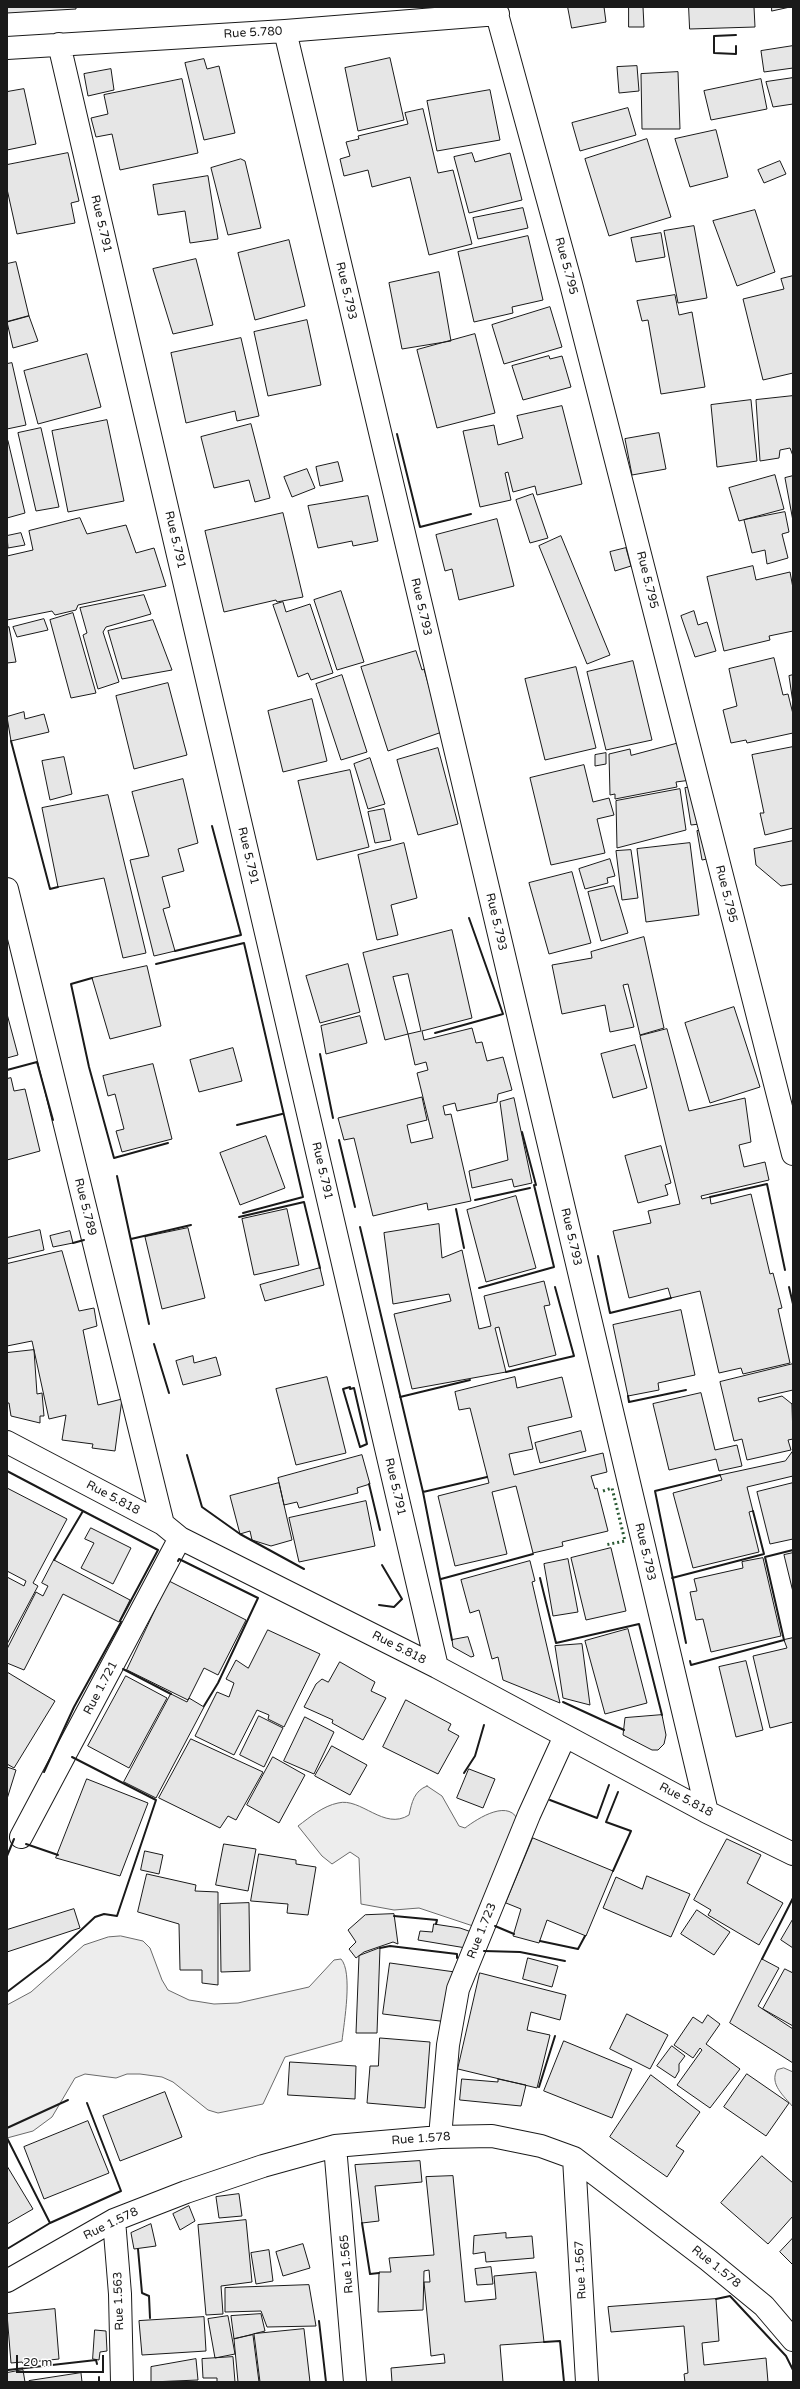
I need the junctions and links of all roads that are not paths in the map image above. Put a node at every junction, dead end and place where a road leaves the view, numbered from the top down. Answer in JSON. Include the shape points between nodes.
{"nodes":[{"id":1,"x":497,"y":10,"type":"edge"},
{"id":2,"x":285,"y":31,"type":"junction"},
{"id":3,"x":59,"y":44,"type":"junction"},
{"id":4,"x":7,"y":48,"type":"edge"},
{"id":5,"x":7,"y":889,"type":"edge"},
{"id":6,"x":793,"y":1154,"type":"edge"},
{"id":7,"x":7,"y":1442,"type":"edge"},
{"id":8,"x":163,"y":1524,"type":"junction"},
{"id":9,"x":180,"y":1538,"type":"junction"},
{"id":10,"x":437,"y":1667,"type":"junction"},
{"id":11,"x":565,"y":1736,"type":"junction"},
{"id":12,"x":707,"y":1812,"type":"junction"},
{"id":13,"x":21,"y":1837,"type":"dead end"},
{"id":14,"x":793,"y":1854,"type":"edge"},
{"id":15,"x":440,"y":2137,"type":"junction"},
{"id":16,"x":336,"y":2146,"type":"junction"},
{"id":17,"x":574,"y":2158,"type":"junction"},
{"id":18,"x":114,"y":2220,"type":"junction"},
{"id":19,"x":7,"y":2281,"type":"edge"},
{"id":20,"x":793,"y":2340,"type":"edge"},
{"id":21,"x":122,"y":2382,"type":"edge"},
{"id":22,"x":356,"y":2382,"type":"edge"},
{"id":23,"x":587,"y":2382,"type":"edge"}],
"edges":[{"from":1,"to":2,"type":"street","name":"Rue 5.780"},
{"from":1,"to":6,"type":"street","name":"Rue 5.795","via":[[572,284]]},
{"from":2,"to":3,"type":"street","name":"Rue 5.780"},
{"from":2,"to":12,"type":"street","name":"Rue 5.793"},
{"from":3,"to":4,"type":"street","name":"Rue 5.780"},
{"from":3,"to":10,"type":"street","name":"Rue 5.791"},
{"from":5,"to":8,"type":"street","name":"Rue 5.789"},
{"from":7,"to":8,"type":"street","name":"Rue 5.818"},
{"from":8,"to":9,"type":"street","name":"Rue 5.818"},
{"from":9,"to":10,"type":"street","name":"Rue 5.818"},
{"from":9,"to":13,"type":"street","name":"Rue 1.721"},
{"from":10,"to":11,"type":"street","name":"Rue 5.818"},
{"from":11,"to":12,"type":"street","name":"Rue 5.818"},
{"from":11,"to":15,"type":"street","name":"Rue 1.723","via":[[529,1815],[458,1990],[448,2046]]},
{"from":12,"to":14,"type":"street","name":"Rue 5.818"},
{"from":15,"to":16,"type":"street","name":"Rue 1.578"},
{"from":15,"to":17,"type":"street","name":"Rue 1.578","via":[[492,2136],[541,2146]]},
{"from":16,"to":18,"type":"street","name":"Rue 1.578","via":[[263,2166]]},
{"from":16,"to":22,"type":"street","name":"Rue 1.565"},
{"from":17,"to":20,"type":"street","name":"Rue 1.578","via":[[708,2260],[758,2302]]},
{"from":17,"to":23,"type":"street","name":"Rue 1.567"},
{"from":18,"to":19,"type":"street","name":"Rue 1.578"},
{"from":18,"to":21,"type":"street","name":"Rue 1.563","via":[[120,2294]]}]}
